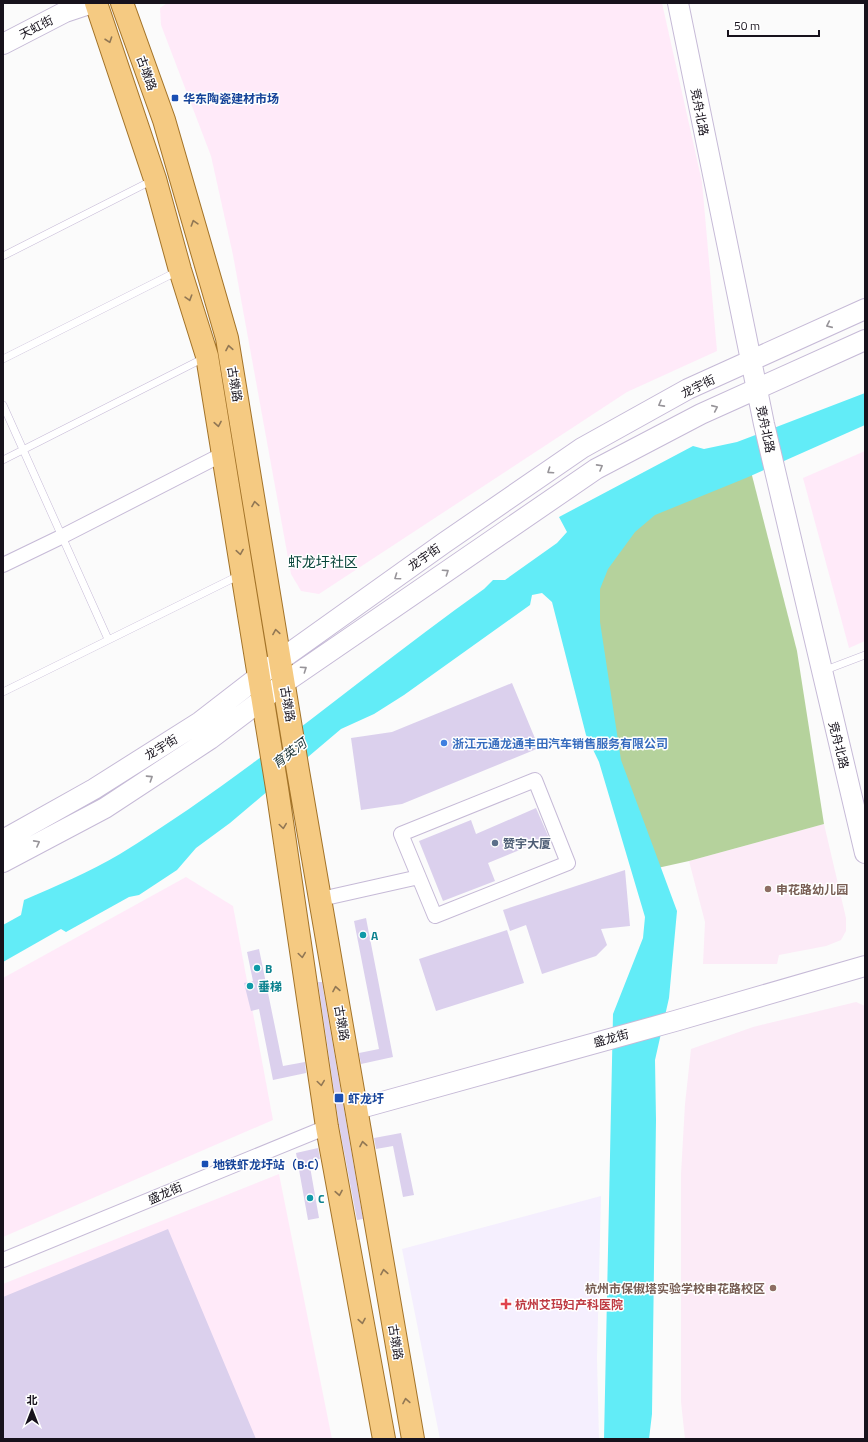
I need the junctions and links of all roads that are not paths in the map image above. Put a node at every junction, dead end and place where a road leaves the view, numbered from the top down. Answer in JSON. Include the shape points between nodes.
{"nodes":[{"id":1,"x":92,"y":3,"type":"edge"},
{"id":2,"x":96,"y":3,"type":"edge"},
{"id":3,"x":122,"y":3,"type":"edge"},
{"id":4,"x":678,"y":3,"type":"edge"},
{"id":5,"x":3,"y":44,"type":"edge"},
{"id":6,"x":155,"y":178,"type":"junction"},
{"id":7,"x":3,"y":256,"type":"edge"},
{"id":8,"x":180,"y":270,"type":"junction"},
{"id":9,"x":865,"y":309,"type":"edge"},
{"id":10,"x":865,"y":340,"type":"edge"},
{"id":11,"x":207,"y":356,"type":"junction"},
{"id":12,"x":3,"y":359,"type":"edge"},
{"id":13,"x":750,"y":361,"type":"junction"},
{"id":14,"x":757,"y":389,"type":"junction"},
{"id":15,"x":3,"y":405,"type":"edge"},
{"id":16,"x":23,"y":450,"type":"junction"},
{"id":17,"x":223,"y":454,"type":"junction"},
{"id":18,"x":3,"y":460,"type":"edge"},
{"id":19,"x":61,"y":537,"type":"junction"},
{"id":20,"x":3,"y":565,"type":"edge"},
{"id":21,"x":243,"y":573,"type":"junction"},
{"id":22,"x":108,"y":639,"type":"junction"},
{"id":23,"x":865,"y":655,"type":"edge"},
{"id":24,"x":280,"y":660,"type":"junction"},
{"id":25,"x":821,"y":672,"type":"junction"},
{"id":26,"x":258,"y":678,"type":"junction"},
{"id":27,"x":284,"y":683,"type":"junction"},
{"id":28,"x":3,"y":692,"type":"edge"},
{"id":29,"x":262,"y":701,"type":"junction"},
{"id":30,"x":3,"y":840,"type":"edge"},
{"id":31,"x":865,"y":853,"type":"edge"},
{"id":32,"x":3,"y":862,"type":"edge"},
{"id":33,"x":419,"y":877,"type":"junction"},
{"id":34,"x":321,"y":900,"type":"junction"},
{"id":35,"x":865,"y":966,"type":"edge"},
{"id":36,"x":357,"y":1110,"type":"junction"},
{"id":37,"x":327,"y":1127,"type":"junction"},
{"id":38,"x":3,"y":1260,"type":"edge"},
{"id":39,"x":384,"y":1439,"type":"edge"},
{"id":40,"x":413,"y":1439,"type":"edge"}],
"edges":[{"from":1,"to":5,"type":"street","name":"天虹街","via":[[65,12]]},
{"from":2,"to":6,"type":"main road","name":"古墩路","one_way":true},
{"from":24,"to":3,"type":"main road","name":"古墩路","one_way":true,"via":[[227,338],[164,120]]},
{"from":4,"to":13,"type":"street","name":"竞舟北路"},
{"from":6,"to":7,"type":"lane"},
{"from":6,"to":8,"type":"main road","name":"古墩路"},
{"from":8,"to":11,"type":"main road","name":"古墩路","one_way":true},
{"from":8,"to":12,"type":"lane"},
{"from":9,"to":13,"type":"street","name":"龙宇街","one_way":true},
{"from":10,"to":14,"type":"street","name":"龙宇街"},
{"from":11,"to":16,"type":"lane"},
{"from":11,"to":17,"type":"main road","name":"古墩路","one_way":true},
{"from":13,"to":14,"type":"street","name":"竞舟北路"},
{"from":13,"to":24,"type":"street","name":"龙宇街","one_way":true,"via":[[688,389],[582,448]]},
{"from":14,"to":25,"type":"street","name":"竞舟北路"},
{"from":27,"to":14,"type":"street","name":"龙宇街","one_way":true,"via":[[596,469],[701,414]]},
{"from":15,"to":16,"type":"lane"},
{"from":16,"to":18,"type":"lane"},
{"from":16,"to":19,"type":"lane"},
{"from":17,"to":19,"type":"street"},
{"from":17,"to":21,"type":"main road","name":"古墩路","one_way":true},
{"from":19,"to":20,"type":"street"},
{"from":19,"to":22,"type":"lane"},
{"from":21,"to":22,"type":"lane"},
{"from":21,"to":26,"type":"main road","name":"古墩路"},
{"from":22,"to":28,"type":"lane"},
{"from":23,"to":25,"type":"lane"},
{"from":24,"to":26,"type":"street","name":"龙宇街"},
{"from":24,"to":27,"type":"main road","name":"古墩路"},
{"from":25,"to":31,"type":"street","name":"竞舟北路"},
{"from":26,"to":29,"type":"main road","name":"古墩路"},
{"from":26,"to":30,"type":"street","name":"龙宇街","via":[[200,722],[94,789]]},
{"from":27,"to":29,"type":"street","name":"龙宇街"},
{"from":27,"to":34,"type":"main road","name":"古墩路"},
{"from":32,"to":29,"type":"street","name":"龙宇街","one_way":true,"via":[[105,808],[210,739]]},
{"from":29,"to":37,"type":"main road","name":"古墩路","one_way":true},
{"from":33,"to":33,"type":"street","via":[[435,916],[568,863],[535,780],[401,834]]},
{"from":33,"to":34,"type":"street"},
{"from":36,"to":34,"type":"main road","name":"古墩路","one_way":true},
{"from":35,"to":36,"type":"street","name":"盛龙街"},
{"from":40,"to":36,"type":"main road","name":"古墩路","one_way":true},
{"from":37,"to":38,"type":"street","name":"盛龙街"},
{"from":37,"to":39,"type":"main road","name":"古墩路","one_way":true}]}
